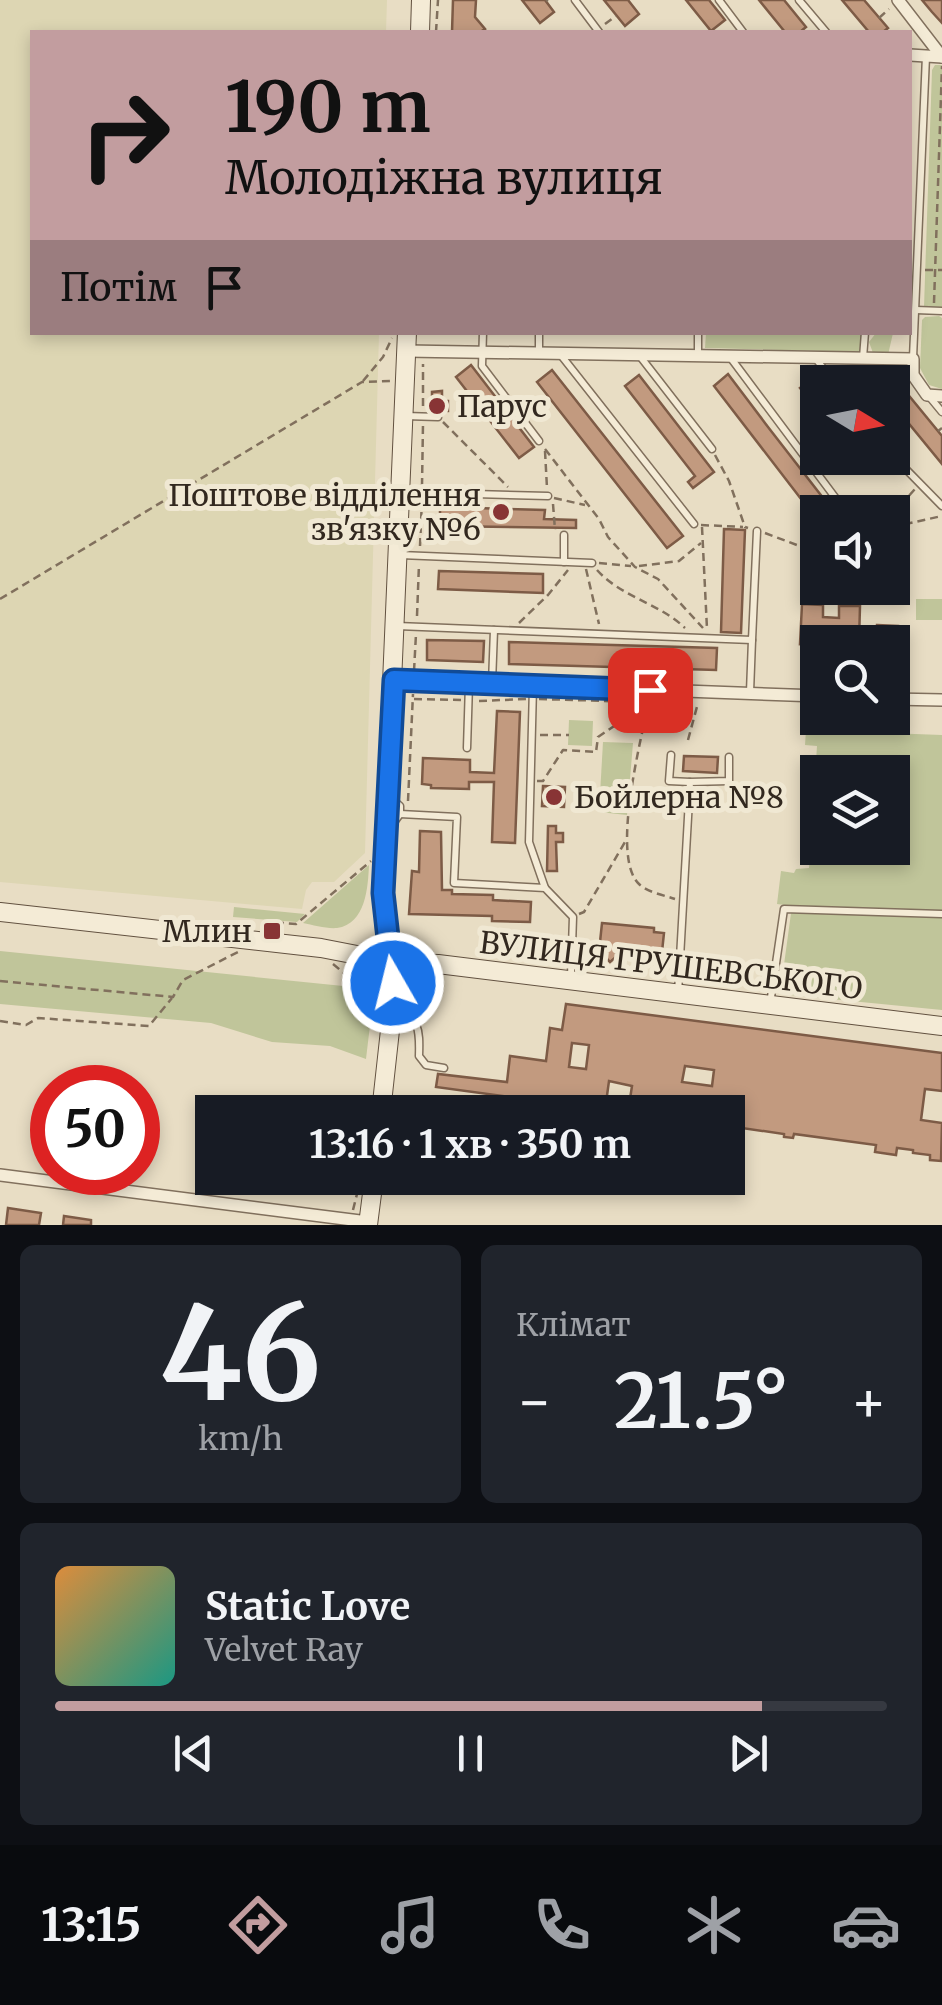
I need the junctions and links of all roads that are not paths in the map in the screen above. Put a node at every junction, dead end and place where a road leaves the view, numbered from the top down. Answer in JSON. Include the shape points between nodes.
{"nodes":[{"id":1,"x":421,"y":0,"type":"edge"},
{"id":2,"x":575,"y":0,"type":"edge"},
{"id":3,"x":719,"y":0,"type":"edge"},
{"id":4,"x":799,"y":0,"type":"edge"},
{"id":5,"x":898,"y":0,"type":"edge"},
{"id":6,"x":420,"y":30,"type":"edge"},
{"id":7,"x":598,"y":30,"type":"edge"},
{"id":8,"x":742,"y":30,"type":"edge"},
{"id":9,"x":824,"y":30,"type":"edge"},
{"id":10,"x":912,"y":55,"type":"edge"},
{"id":11,"x":926,"y":56,"type":"junction"},
{"id":12,"x":942,"y":58,"type":"edge"},
{"id":13,"x":916,"y":310,"type":"junction"},
{"id":14,"x":938,"y":311,"type":"edge"},
{"id":15,"x":483,"y":335,"type":"edge"},
{"id":16,"x":540,"y":335,"type":"edge"},
{"id":17,"x":698,"y":335,"type":"edge"},
{"id":18,"x":865,"y":335,"type":"edge"},
{"id":19,"x":407,"y":343,"type":"edge"},
{"id":20,"x":482,"y":352,"type":"junction"},
{"id":21,"x":539,"y":352,"type":"junction"},
{"id":22,"x":560,"y":353,"type":"junction"},
{"id":23,"x":638,"y":354,"type":"junction"},
{"id":24,"x":698,"y":355,"type":"junction"},
{"id":25,"x":729,"y":356,"type":"junction"},
{"id":26,"x":816,"y":359,"type":"junction"},
{"id":27,"x":863,"y":359,"type":"junction"},
{"id":28,"x":913,"y":359,"type":"junction"},
{"id":29,"x":821,"y":365,"type":"edge"},
{"id":30,"x":927,"y":394,"type":"junction"},
{"id":31,"x":942,"y":396,"type":"edge"},
{"id":32,"x":942,"y":412,"type":"edge"},
{"id":33,"x":414,"y":417,"type":"junction"},
{"id":34,"x":438,"y":417,"type":"road end"},
{"id":35,"x":539,"y":442,"type":"road end"},
{"id":36,"x":712,"y":449,"type":"road end"},
{"id":37,"x":910,"y":472,"type":"edge"},
{"id":38,"x":402,"y":492,"type":"junction"},
{"id":39,"x":833,"y":495,"type":"edge"},
{"id":40,"x":548,"y":496,"type":"road end"},
{"id":41,"x":942,"y":506,"type":"edge"},
{"id":42,"x":698,"y":525,"type":"road end"},
{"id":43,"x":758,"y":530,"type":"road end"},
{"id":44,"x":564,"y":535,"type":"road end"},
{"id":45,"x":399,"y":555,"type":"junction"},
{"id":46,"x":564,"y":562,"type":"junction"},
{"id":47,"x":585,"y":562,"type":"road end"},
{"id":48,"x":396,"y":626,"type":"junction"},
{"id":49,"x":494,"y":630,"type":"junction"},
{"id":50,"x":752,"y":640,"type":"junction"},
{"id":51,"x":394,"y":680,"type":"junction"},
{"id":52,"x":469,"y":684,"type":"junction"},
{"id":53,"x":492,"y":684,"type":"junction"},
{"id":54,"x":534,"y":686,"type":"junction"},
{"id":55,"x":750,"y":693,"type":"junction"},
{"id":56,"x":800,"y":695,"type":"edge"},
{"id":57,"x":910,"y":699,"type":"edge"},
{"id":58,"x":942,"y":700,"type":"edge"},
{"id":59,"x":466,"y":748,"type":"dead end"},
{"id":60,"x":670,"y":755,"type":"dead end"},
{"id":61,"x":729,"y":757,"type":"dead end"},
{"id":62,"x":690,"y":782,"type":"junction"},
{"id":63,"x":386,"y":793,"type":"junction"},
{"id":64,"x":400,"y":814,"type":"junction"},
{"id":65,"x":385,"y":841,"type":"junction"},
{"id":66,"x":545,"y":888,"type":"junction"},
{"id":67,"x":0,"y":912,"type":"edge"},
{"id":68,"x":942,"y":914,"type":"edge"},
{"id":69,"x":393,"y":962,"type":"junction"},
{"id":70,"x":571,"y":979,"type":"junction"},
{"id":71,"x":678,"y":994,"type":"junction"},
{"id":72,"x":770,"y":1005,"type":"junction"},
{"id":73,"x":385,"y":1006,"type":"junction"},
{"id":74,"x":942,"y":1026,"type":"edge"},
{"id":75,"x":444,"y":1068,"type":"dead end"},
{"id":76,"x":382,"y":1095,"type":"edge"},
{"id":77,"x":0,"y":1175,"type":"edge"},
{"id":78,"x":369,"y":1195,"type":"edge"},
{"id":79,"x":362,"y":1222,"type":"edge"}],
"edges":[{"from":1,"to":6,"type":"main road"},
{"from":2,"to":7,"type":"lane"},
{"from":3,"to":8,"type":"lane"},
{"from":4,"to":9,"type":"lane"},
{"from":5,"to":12,"type":"street"},
{"from":10,"to":11,"type":"street"},
{"from":11,"to":12,"type":"street"},
{"from":11,"to":13,"type":"lane"},
{"from":13,"to":14,"type":"lane"},
{"from":13,"to":28,"type":"lane"},
{"from":15,"to":20,"type":"lane"},
{"from":16,"to":21,"type":"lane"},
{"from":17,"to":24,"type":"lane"},
{"from":18,"to":27,"type":"lane"},
{"from":19,"to":20,"type":"street"},
{"from":19,"to":33,"type":"main road"},
{"from":20,"to":21,"type":"street"},
{"from":20,"to":35,"type":"lane","via":[[482,366]]},
{"from":21,"to":22,"type":"street"},
{"from":22,"to":23,"type":"street"},
{"from":22,"to":42,"type":"lane"},
{"from":23,"to":24,"type":"street"},
{"from":23,"to":36,"type":"lane"},
{"from":24,"to":25,"type":"street"},
{"from":25,"to":26,"type":"street"},
{"from":25,"to":39,"type":"lane"},
{"from":26,"to":27,"type":"street"},
{"from":26,"to":29,"type":"lane"},
{"from":27,"to":28,"type":"street"},
{"from":28,"to":30,"type":"street","via":[[913,375]]},
{"from":30,"to":31,"type":"street"},
{"from":30,"to":32,"type":"lane"},
{"from":33,"to":34,"type":"lane"},
{"from":33,"to":38,"type":"main road"},
{"from":37,"to":41,"type":"lane"},
{"from":38,"to":40,"type":"lane"},
{"from":38,"to":45,"type":"main road"},
{"from":43,"to":50,"type":"lane"},
{"from":44,"to":46,"type":"lane"},
{"from":45,"to":46,"type":"lane"},
{"from":45,"to":48,"type":"main road"},
{"from":46,"to":47,"type":"lane"},
{"from":48,"to":49,"type":"lane"},
{"from":48,"to":51,"type":"main road"},
{"from":49,"to":50,"type":"lane"},
{"from":49,"to":53,"type":"lane"},
{"from":50,"to":55,"type":"lane"},
{"from":51,"to":52,"type":"street"},
{"from":51,"to":63,"type":"main road"},
{"from":52,"to":53,"type":"street"},
{"from":52,"to":59,"type":"lane"},
{"from":53,"to":54,"type":"street"},
{"from":54,"to":55,"type":"street","via":[[649,696]]},
{"from":54,"to":66,"type":"lane","via":[[529,842]]},
{"from":55,"to":56,"type":"street"},
{"from":57,"to":58,"type":"street"},
{"from":60,"to":62,"type":"lane","via":[[669,781]]},
{"from":61,"to":62,"type":"lane","via":[[729,781]]},
{"from":62,"to":71,"type":"lane"},
{"from":63,"to":64,"type":"lane"},
{"from":63,"to":65,"type":"main road"},
{"from":64,"to":65,"type":"lane"},
{"from":64,"to":66,"type":"lane","via":[[456,816],[454,883]]},
{"from":65,"to":69,"type":"main road","via":[[385,931]]},
{"from":66,"to":70,"type":"lane","via":[[573,917]]},
{"from":67,"to":69,"type":"main road","name":"ВУЛИЦЯ ГРУШЕВСЬКОГО"},
{"from":68,"to":72,"type":"lane","via":[[784,909]]},
{"from":69,"to":70,"type":"main road","name":"ВУЛИЦЯ ГРУШЕВСЬКОГО"},
{"from":69,"to":73,"type":"main road"},
{"from":70,"to":71,"type":"main road","name":"ВУЛИЦЯ ГРУШЕВСЬКОГО"},
{"from":71,"to":72,"type":"main road","name":"ВУЛИЦЯ ГРУШЕВСЬКОГО"},
{"from":72,"to":74,"type":"main road","name":"ВУЛИЦЯ ГРУШЕВСЬКОГО"},
{"from":73,"to":75,"type":"lane","via":[[412,1015],[420,1026],[419,1056],[426,1065]]},
{"from":73,"to":76,"type":"main road"},
{"from":77,"to":79,"type":"street"},
{"from":78,"to":79,"type":"main road"}]}
